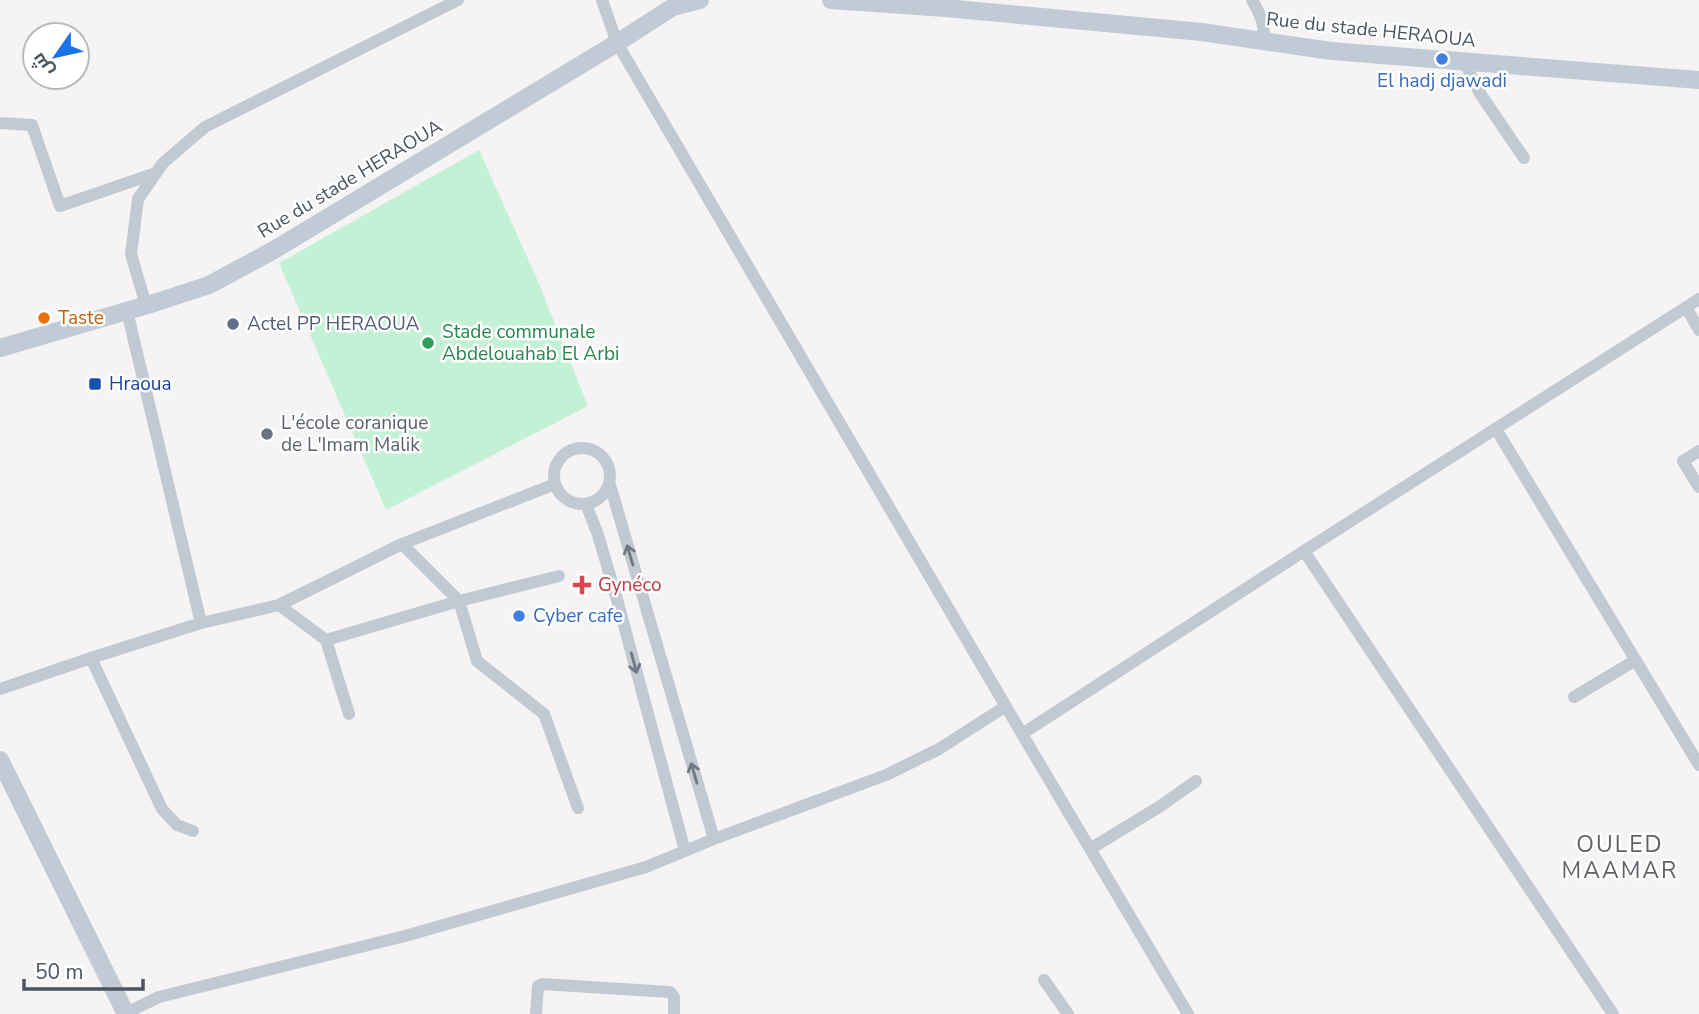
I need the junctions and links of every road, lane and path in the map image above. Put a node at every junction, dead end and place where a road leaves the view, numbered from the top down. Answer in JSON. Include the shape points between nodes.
{"nodes":[{"id":1,"x":458,"y":0,"type":"edge"},
{"id":2,"x":602,"y":0,"type":"edge"},
{"id":3,"x":700,"y":0,"type":"edge"},
{"id":4,"x":831,"y":0,"type":"edge"},
{"id":5,"x":1252,"y":0,"type":"edge"},
{"id":6,"x":870,"y":2,"type":"edge"},
{"id":7,"x":1002,"y":7,"type":"edge"},
{"id":8,"x":1264,"y":40,"type":"junction"},
{"id":9,"x":617,"y":43,"type":"junction"},
{"id":10,"x":1464,"y":61,"type":"junction"},
{"id":11,"x":1699,"y":80,"type":"edge"},
{"id":12,"x":0,"y":123,"type":"edge"},
{"id":13,"x":1524,"y":159,"type":"dead end"},
{"id":14,"x":156,"y":173,"type":"junction"},
{"id":15,"x":1699,"y":299,"type":"edge"},
{"id":16,"x":146,"y":306,"type":"junction"},
{"id":17,"x":1686,"y":307,"type":"junction"},
{"id":18,"x":127,"y":311,"type":"junction"},
{"id":19,"x":1699,"y":330,"type":"edge"},
{"id":20,"x":0,"y":348,"type":"edge"},
{"id":21,"x":1496,"y":429,"type":"junction"},
{"id":22,"x":1699,"y":451,"type":"edge"},
{"id":23,"x":555,"y":484,"type":"junction"},
{"id":24,"x":610,"y":485,"type":"junction"},
{"id":25,"x":1699,"y":487,"type":"edge"},
{"id":26,"x":586,"y":504,"type":"junction"},
{"id":27,"x":402,"y":544,"type":"junction"},
{"id":28,"x":1304,"y":551,"type":"junction"},
{"id":29,"x":559,"y":576,"type":"dead end"},
{"id":30,"x":459,"y":601,"type":"junction"},
{"id":31,"x":279,"y":605,"type":"junction"},
{"id":32,"x":201,"y":623,"type":"junction"},
{"id":33,"x":326,"y":640,"type":"junction"},
{"id":34,"x":91,"y":658,"type":"junction"},
{"id":35,"x":1636,"y":660,"type":"junction"},
{"id":36,"x":0,"y":689,"type":"edge"},
{"id":37,"x":1574,"y":697,"type":"dead end"},
{"id":38,"x":1006,"y":706,"type":"junction"},
{"id":39,"x":349,"y":715,"type":"dead end"},
{"id":40,"x":1022,"y":734,"type":"junction"},
{"id":41,"x":0,"y":761,"type":"edge"},
{"id":42,"x":1699,"y":765,"type":"edge"},
{"id":43,"x":1196,"y":781,"type":"dead end"},
{"id":44,"x":578,"y":808,"type":"dead end"},
{"id":45,"x":194,"y":831,"type":"dead end"},
{"id":46,"x":713,"y":839,"type":"junction"},
{"id":47,"x":1090,"y":849,"type":"junction"},
{"id":48,"x":685,"y":851,"type":"junction"},
{"id":49,"x":1044,"y":980,"type":"dead end"},
{"id":50,"x":125,"y":1014,"type":"edge"},
{"id":51,"x":536,"y":1014,"type":"edge"},
{"id":52,"x":674,"y":1014,"type":"edge"},
{"id":53,"x":1068,"y":1014,"type":"edge"},
{"id":54,"x":1188,"y":1014,"type":"edge"},
{"id":55,"x":1612,"y":1014,"type":"edge"}],
"edges":[{"from":1,"to":14,"type":"street","via":[[205,127]]},
{"from":2,"to":9,"type":"street"},
{"from":3,"to":9,"type":"street","name":"Rue du stade HERAOUA","via":[[673,7]]},
{"from":4,"to":6,"type":"street","name":"Rue du stade HERAOUA"},
{"from":5,"to":8,"type":"street","via":[[1262,16]]},
{"from":6,"to":7,"type":"street","name":"Rue du stade HERAOUA"},
{"from":7,"to":8,"type":"street","name":"Rue du stade HERAOUA"},
{"from":8,"to":10,"type":"street","name":"Rue du stade HERAOUA","via":[[1331,51]]},
{"from":9,"to":16,"type":"street","name":"Rue du stade HERAOUA","via":[[274,250],[209,285]]},
{"from":9,"to":38,"type":"street"},
{"from":10,"to":11,"type":"street","name":"Rue du stade HERAOUA"},
{"from":10,"to":13,"type":"street"},
{"from":12,"to":14,"type":"street","via":[[32,125],[60,206]]},
{"from":14,"to":16,"type":"street","via":[[138,199],[131,254]]},
{"from":15,"to":17,"type":"street"},
{"from":16,"to":18,"type":"street","name":"Rue du stade HERAOUA"},
{"from":17,"to":19,"type":"street"},
{"from":17,"to":21,"type":"street"},
{"from":18,"to":20,"type":"street","name":"Rue du stade HERAOUA"},
{"from":18,"to":32,"type":"street"},
{"from":21,"to":28,"type":"street"},
{"from":21,"to":35,"type":"street"},
{"from":22,"to":25,"type":"street","via":[[1683,461]]},
{"from":23,"to":24,"type":"street","via":[[555,467],[564,454],[587,448],[607,461]]},
{"from":23,"to":26,"type":"street","via":[[563,498]]},
{"from":23,"to":27,"type":"street"},
{"from":24,"to":26,"type":"street","via":[[601,498]]},
{"from":46,"to":24,"type":"street","one_way":true},
{"from":26,"to":48,"type":"street","one_way":true,"via":[[618,603]]},
{"from":27,"to":30,"type":"street"},
{"from":27,"to":31,"type":"street"},
{"from":28,"to":40,"type":"street"},
{"from":28,"to":55,"type":"street"},
{"from":29,"to":30,"type":"street"},
{"from":30,"to":33,"type":"street"},
{"from":30,"to":44,"type":"street","via":[[477,661],[544,714]]},
{"from":31,"to":32,"type":"street"},
{"from":31,"to":33,"type":"street"},
{"from":32,"to":34,"type":"street"},
{"from":33,"to":39,"type":"street"},
{"from":34,"to":36,"type":"street"},
{"from":34,"to":45,"type":"street","via":[[162,809],[177,824]]},
{"from":35,"to":37,"type":"street"},
{"from":35,"to":42,"type":"street"},
{"from":38,"to":40,"type":"street"},
{"from":38,"to":46,"type":"street","via":[[939,749],[886,775]]},
{"from":40,"to":47,"type":"street"},
{"from":41,"to":50,"type":"street"},
{"from":43,"to":47,"type":"street"},
{"from":46,"to":48,"type":"street"},
{"from":47,"to":54,"type":"street"},
{"from":48,"to":50,"type":"street","via":[[646,867],[405,936],[159,997]]},
{"from":49,"to":53,"type":"street"},
{"from":51,"to":52,"type":"street","via":[[540,984],[670,992]]}]}
